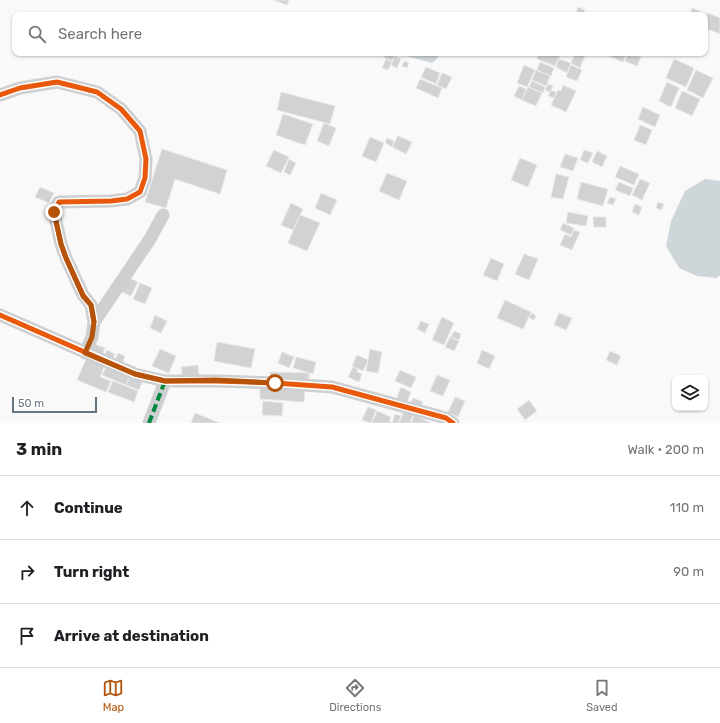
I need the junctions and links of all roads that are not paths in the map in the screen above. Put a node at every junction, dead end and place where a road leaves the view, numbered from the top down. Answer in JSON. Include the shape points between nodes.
{"nodes":[{"id":1,"x":0,"y":95,"type":"edge"},
{"id":2,"x":163,"y":215,"type":"dead end"},
{"id":3,"x":0,"y":314,"type":"edge"},
{"id":4,"x":94,"y":322,"type":"junction"},
{"id":5,"x":85,"y":353,"type":"junction"},
{"id":6,"x":165,"y":381,"type":"junction"},
{"id":7,"x":149,"y":423,"type":"edge"},
{"id":8,"x":454,"y":423,"type":"edge"}],
"edges":[{"from":1,"to":4,"type":"street","via":[[20,88],[57,82],[97,92],[121,109],[140,131],[146,159],[145,178],[140,192],[127,199],[111,201],[59,202],[54,212],[66,258],[83,296],[91,305]]},
{"from":2,"to":4,"type":"street","via":[[150,239]]},
{"from":3,"to":5,"type":"street"},
{"from":4,"to":5,"type":"street","via":[[92,337]]},
{"from":5,"to":6,"type":"street","via":[[135,374]]},
{"from":6,"to":7,"type":"street"},
{"from":6,"to":8,"type":"street","via":[[216,380],[332,387],[446,418]]}]}
